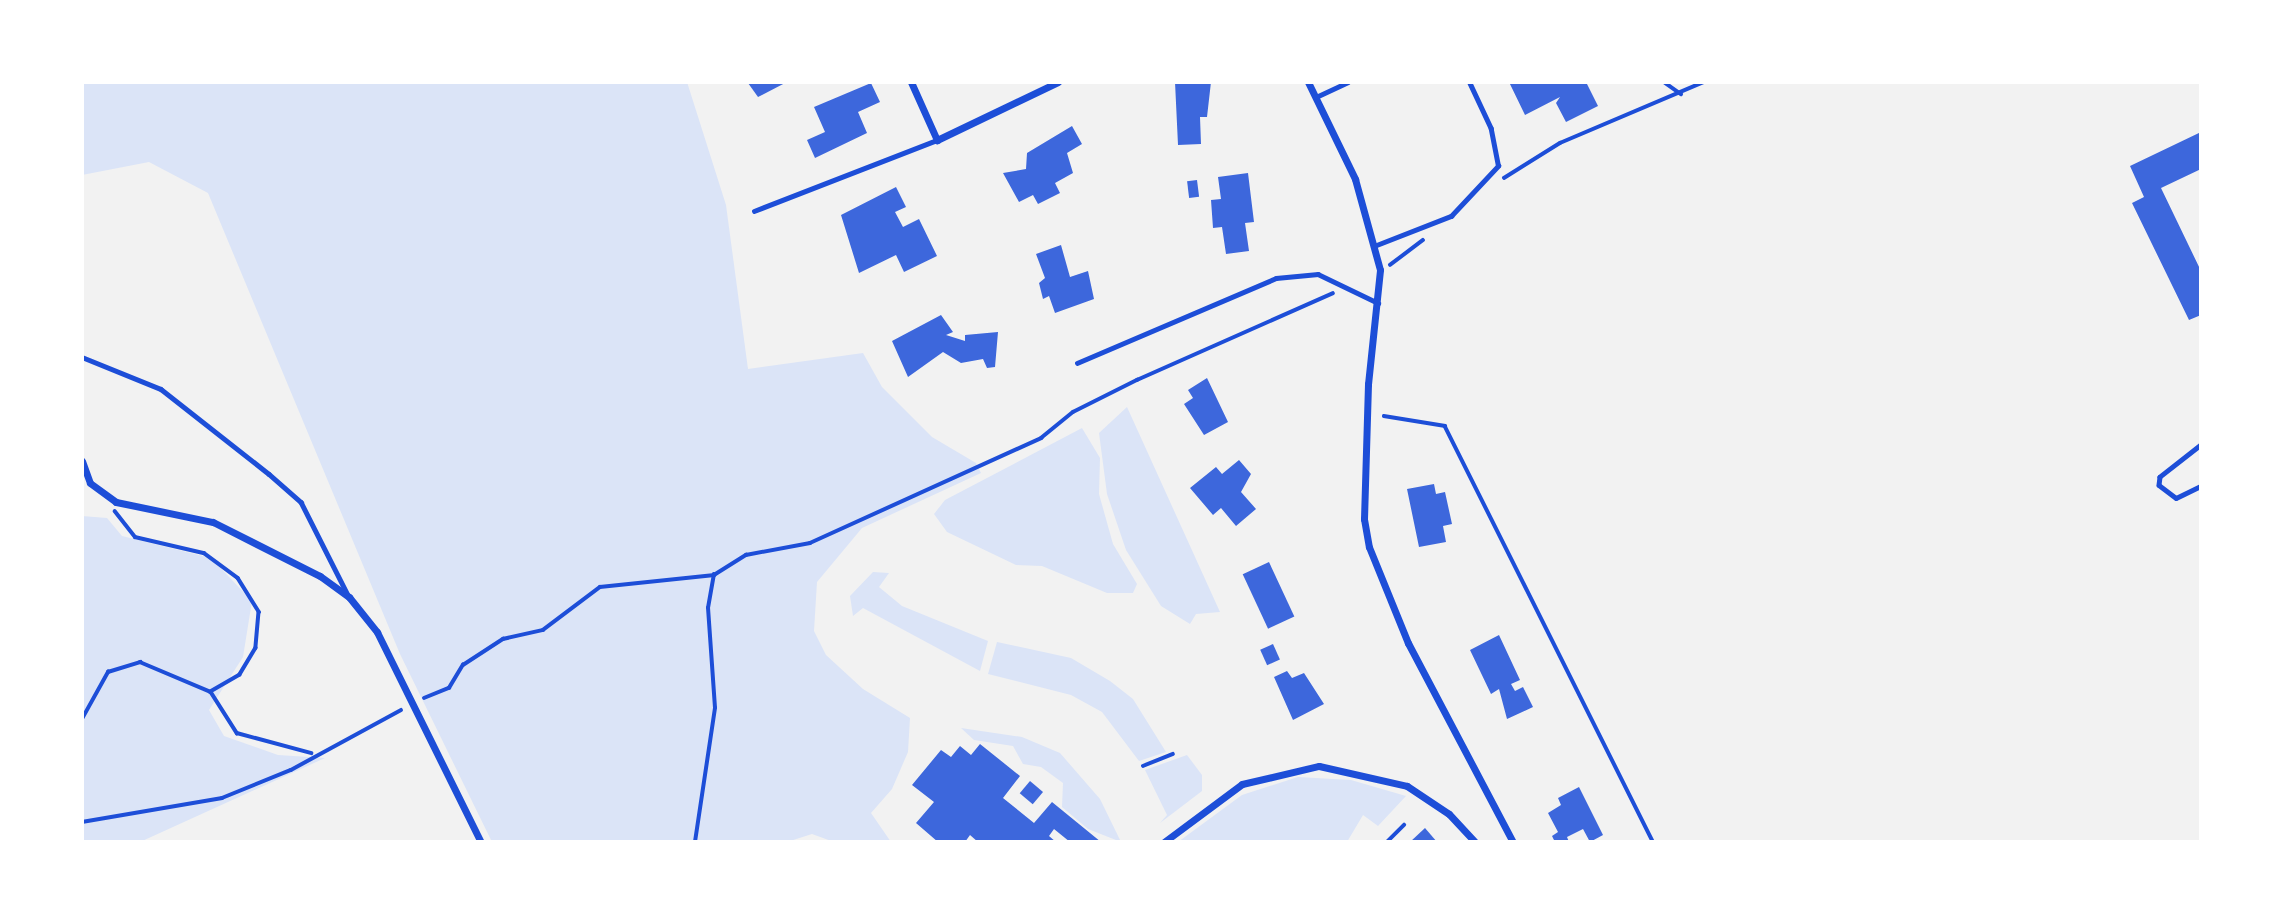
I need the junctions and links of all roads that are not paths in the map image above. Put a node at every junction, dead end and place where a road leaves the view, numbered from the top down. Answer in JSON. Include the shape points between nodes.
{"nodes":[{"id":1,"x":911,"y":82,"type":"edge"},
{"id":2,"x":1058,"y":82,"type":"edge"},
{"id":3,"x":1308,"y":82,"type":"edge"},
{"id":4,"x":1348,"y":82,"type":"edge"},
{"id":5,"x":1469,"y":82,"type":"edge"},
{"id":6,"x":1315,"y":97,"type":"junction"},
{"id":7,"x":937,"y":140,"type":"junction"},
{"id":8,"x":754,"y":211,"type":"dead end"},
{"id":9,"x":1374,"y":247,"type":"junction"},
{"id":10,"x":1378,"y":303,"type":"junction"},
{"id":11,"x":82,"y":357,"type":"edge"},
{"id":12,"x":1077,"y":363,"type":"dead end"},
{"id":13,"x":2201,"y":445,"type":"edge"},
{"id":14,"x":82,"y":461,"type":"edge"},
{"id":15,"x":85,"y":476,"type":"edge"},
{"id":16,"x":2201,"y":486,"type":"edge"},
{"id":17,"x":349,"y":597,"type":"junction"},
{"id":18,"x":481,"y":842,"type":"edge"},
{"id":19,"x":1164,"y":842,"type":"edge"},
{"id":20,"x":1475,"y":842,"type":"edge"},
{"id":21,"x":1513,"y":842,"type":"edge"}],
"edges":[{"from":1,"to":7,"type":"street"},
{"from":2,"to":7,"type":"street"},
{"from":3,"to":6,"type":"street"},
{"from":4,"to":6,"type":"lane"},
{"from":5,"to":9,"type":"lane","via":[[1491,129],[1498,166],[1451,216]]},
{"from":6,"to":9,"type":"street","via":[[1355,179]]},
{"from":7,"to":8,"type":"lane"},
{"from":9,"to":10,"type":"street","via":[[1380,270]]},
{"from":10,"to":12,"type":"lane","via":[[1318,274],[1276,278]]},
{"from":10,"to":21,"type":"street","via":[[1364,503],[1369,547],[1408,643]]},
{"from":11,"to":17,"type":"lane","via":[[161,389],[277,481],[318,529]]},
{"from":13,"to":16,"type":"lane","via":[[2160,477],[2159,485],[2176,498]]},
{"from":14,"to":15,"type":"street"},
{"from":15,"to":17,"type":"street","via":[[116,502],[213,522],[320,576]]},
{"from":17,"to":18,"type":"street","via":[[377,632]]},
{"from":19,"to":20,"type":"street","via":[[1242,784],[1287,769],[1329,766],[1407,786],[1449,814]]}]}
